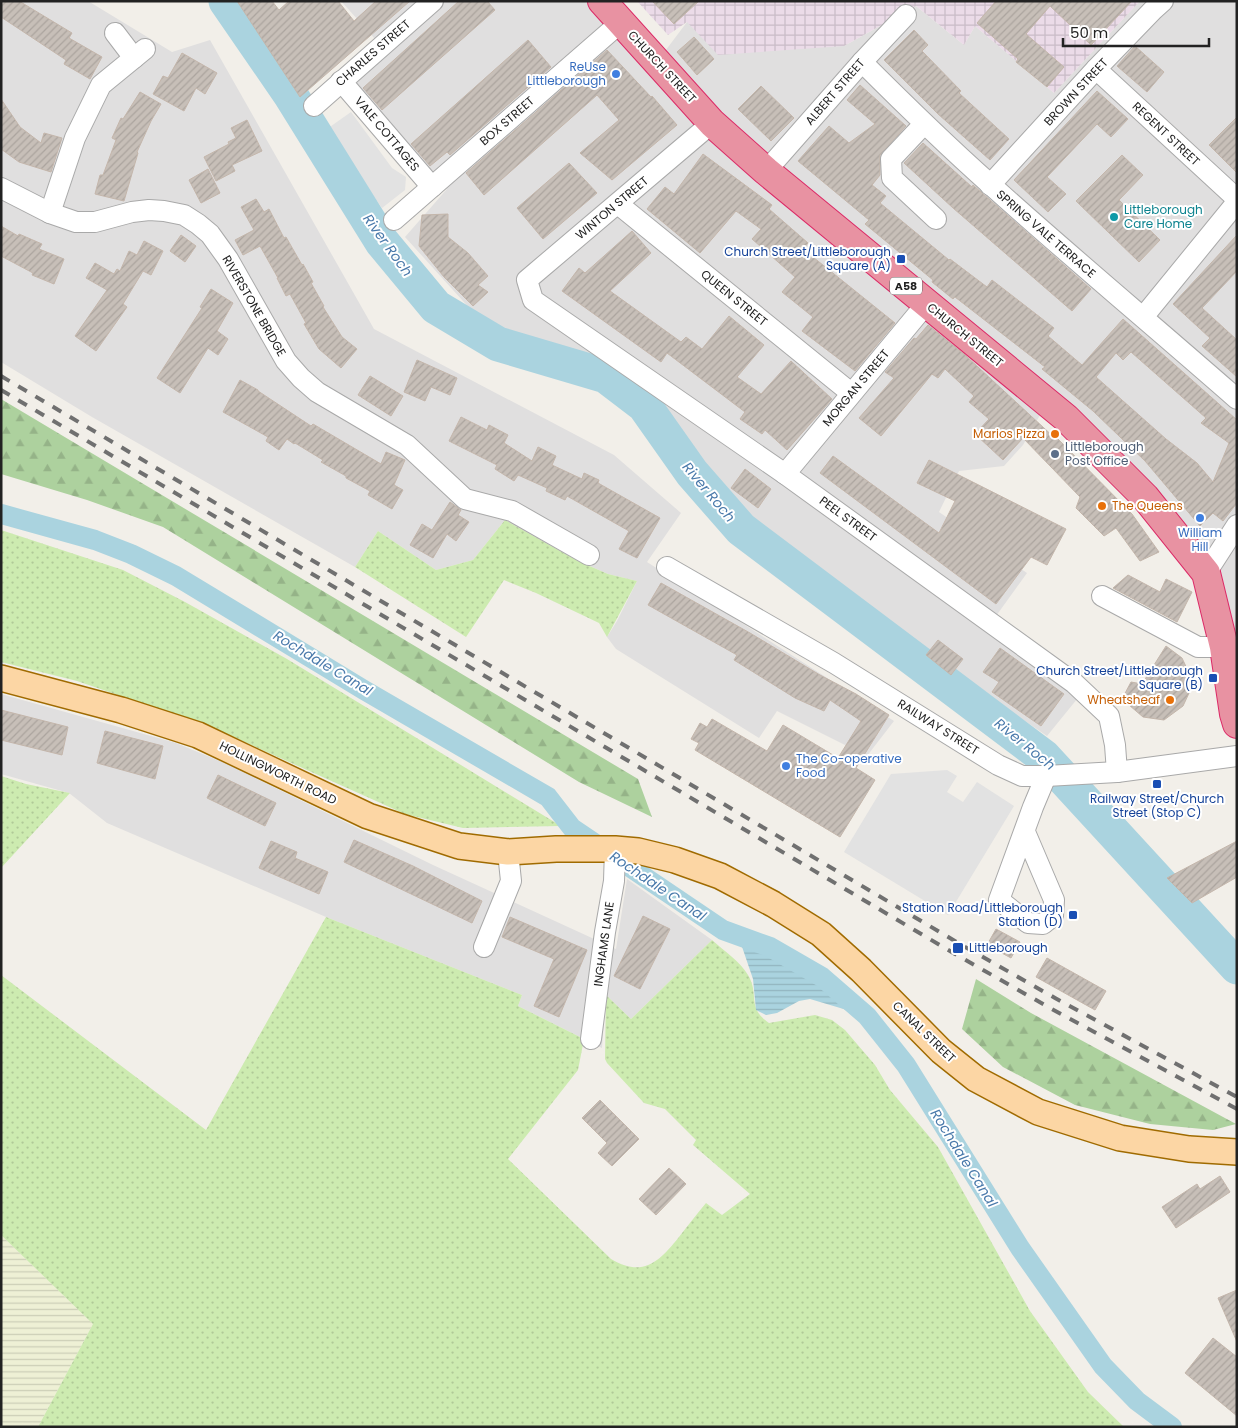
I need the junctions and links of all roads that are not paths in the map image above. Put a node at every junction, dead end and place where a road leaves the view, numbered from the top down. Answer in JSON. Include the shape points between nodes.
{"nodes":[{"id":1,"x":433,"y":1,"type":"edge"},
{"id":2,"x":602,"y":1,"type":"edge"},
{"id":3,"x":1163,"y":1,"type":"edge"},
{"id":4,"x":906,"y":15,"type":"dead end"},
{"id":5,"x":620,"y":23,"type":"junction"},
{"id":6,"x":116,"y":33,"type":"dead end"},
{"id":7,"x":862,"y":62,"type":"junction"},
{"id":8,"x":1096,"y":69,"type":"junction"},
{"id":9,"x":341,"y":81,"type":"junction"},
{"id":10,"x":314,"y":106,"type":"dead end"},
{"id":11,"x":712,"y":123,"type":"junction"},
{"id":12,"x":924,"y":124,"type":"junction"},
{"id":13,"x":766,"y":171,"type":"junction"},
{"id":14,"x":990,"y":185,"type":"junction"},
{"id":15,"x":432,"y":187,"type":"junction"},
{"id":16,"x":1,"y":188,"type":"edge"},
{"id":17,"x":1237,"y":200,"type":"edge"},
{"id":18,"x":618,"y":204,"type":"junction"},
{"id":19,"x":50,"y":214,"type":"junction"},
{"id":20,"x":936,"y":219,"type":"dead end"},
{"id":21,"x":394,"y":220,"type":"dead end"},
{"id":22,"x":532,"y":300,"type":"joint"},
{"id":23,"x":927,"y":303,"type":"junction"},
{"id":24,"x":1144,"y":316,"type":"junction"},
{"id":25,"x":851,"y":393,"type":"junction"},
{"id":26,"x":1237,"y":399,"type":"edge"},
{"id":27,"x":785,"y":474,"type":"junction"},
{"id":28,"x":1237,"y":525,"type":"edge"},
{"id":29,"x":589,"y":555,"type":"dead end"},
{"id":30,"x":668,"y":567,"type":"dead end"},
{"id":31,"x":1206,"y":573,"type":"junction"},
{"id":32,"x":1102,"y":596,"type":"dead end"},
{"id":33,"x":1224,"y":647,"type":"junction"},
{"id":34,"x":1,"y":678,"type":"edge"},
{"id":35,"x":1237,"y":724,"type":"edge"},
{"id":36,"x":1237,"y":756,"type":"edge"},
{"id":37,"x":1108,"y":772,"type":"junction"},
{"id":38,"x":1046,"y":776,"type":"junction"},
{"id":39,"x":1025,"y":832,"type":"dead end"},
{"id":40,"x":556,"y":849,"type":"joint"},
{"id":41,"x":627,"y":850,"type":"junction"},
{"id":42,"x":508,"y":852,"type":"junction"},
{"id":43,"x":484,"y":947,"type":"dead end"},
{"id":44,"x":591,"y":1039,"type":"dead end"},
{"id":45,"x":1237,"y":1152,"type":"edge"}],
"edges":[{"from":1,"to":9,"type":"street","name":"CHARLES STREET"},
{"from":2,"to":5,"type":"highway","name":"CHURCH STREET","number":"A58"},
{"from":3,"to":8,"type":"street","name":"BROWN STREET"},
{"from":4,"to":7,"type":"street","name":"ALBERT STREET"},
{"from":5,"to":11,"type":"highway","name":"CHURCH STREET","number":"A58"},
{"from":5,"to":15,"type":"street","name":"BOX STREET"},
{"from":6,"to":19,"type":"street","via":[[140,53],[101,85],[75,138]]},
{"from":7,"to":12,"type":"street","name":"SPRING VALE TERRACE"},
{"from":7,"to":13,"type":"street","name":"ALBERT STREET"},
{"from":8,"to":14,"type":"street","name":"BROWN STREET"},
{"from":8,"to":17,"type":"street","name":"REGENT STREET"},
{"from":9,"to":10,"type":"street","name":"CHARLES STREET"},
{"from":9,"to":15,"type":"street","name":"VALE COTTAGES"},
{"from":11,"to":13,"type":"highway","name":"CHURCH STREET","number":"A58"},
{"from":11,"to":18,"type":"street","name":"WINTON STREET"},
{"from":12,"to":14,"type":"street","name":"SPRING VALE TERRACE"},
{"from":12,"to":20,"type":"street","via":[[891,158],[892,178]]},
{"from":13,"to":23,"type":"highway","name":"CHURCH STREET","number":"A58"},
{"from":14,"to":24,"type":"street","name":"SPRING VALE TERRACE"},
{"from":15,"to":21,"type":"street","name":"BOX STREET"},
{"from":16,"to":19,"type":"street","name":"RIVERSTONE BRIDGE"},
{"from":17,"to":24,"type":"street"},
{"from":18,"to":22,"type":"street","name":"WINTON STREET","via":[[527,280]]},
{"from":18,"to":25,"type":"street","name":"QUEEN STREET"},
{"from":19,"to":29,"type":"street","name":"RIVERSTONE BRIDGE","via":[[76,222],[95,222],[132,212],[164,211],[184,215],[210,234],[228,259],[286,361],[317,392],[407,445],[465,499],[512,511]]},
{"from":22,"to":27,"type":"street","name":"PEEL STREET"},
{"from":23,"to":25,"type":"street","name":"MORGAN STREET"},
{"from":23,"to":31,"type":"highway","name":"CHURCH STREET","number":"A58","via":[[1066,418],[1144,497]]},
{"from":24,"to":26,"type":"street","name":"SPRING VALE TERRACE"},
{"from":25,"to":27,"type":"street","name":"MORGAN STREET"},
{"from":27,"to":37,"type":"street","name":"PEEL STREET","via":[[1074,682],[1109,716],[1115,744]]},
{"from":28,"to":31,"type":"street"},
{"from":30,"to":38,"type":"street","name":"RAILWAY STREET","via":[[834,663],[998,765],[1022,776]]},
{"from":31,"to":33,"type":"highway","name":"CHURCH STREET","number":"A58"},
{"from":32,"to":33,"type":"street","via":[[1198,647]]},
{"from":33,"to":35,"type":"highway","name":"CHURCH STREET","number":"A58"},
{"from":34,"to":42,"type":"main road","name":"HOLLINGWORTH ROAD","via":[[121,710],[198,735],[368,816],[459,846]]},
{"from":36,"to":37,"type":"street","name":"RAILWAY STREET"},
{"from":37,"to":38,"type":"street","name":"RAILWAY STREET"},
{"from":38,"to":39,"type":"street"},
{"from":40,"to":41,"type":"main road","name":"CANAL STREET"},
{"from":40,"to":42,"type":"main road","name":"HOLLINGWORTH ROAD"},
{"from":41,"to":44,"type":"street","name":"INGHAMS LANE","via":[[614,881]]},
{"from":41,"to":45,"type":"main road","name":"CANAL STREET","via":[[675,860],[720,876],[821,934],[948,1057],[976,1079],[1038,1112],[1135,1141]]},
{"from":42,"to":43,"type":"street","via":[[511,881]]}]}
